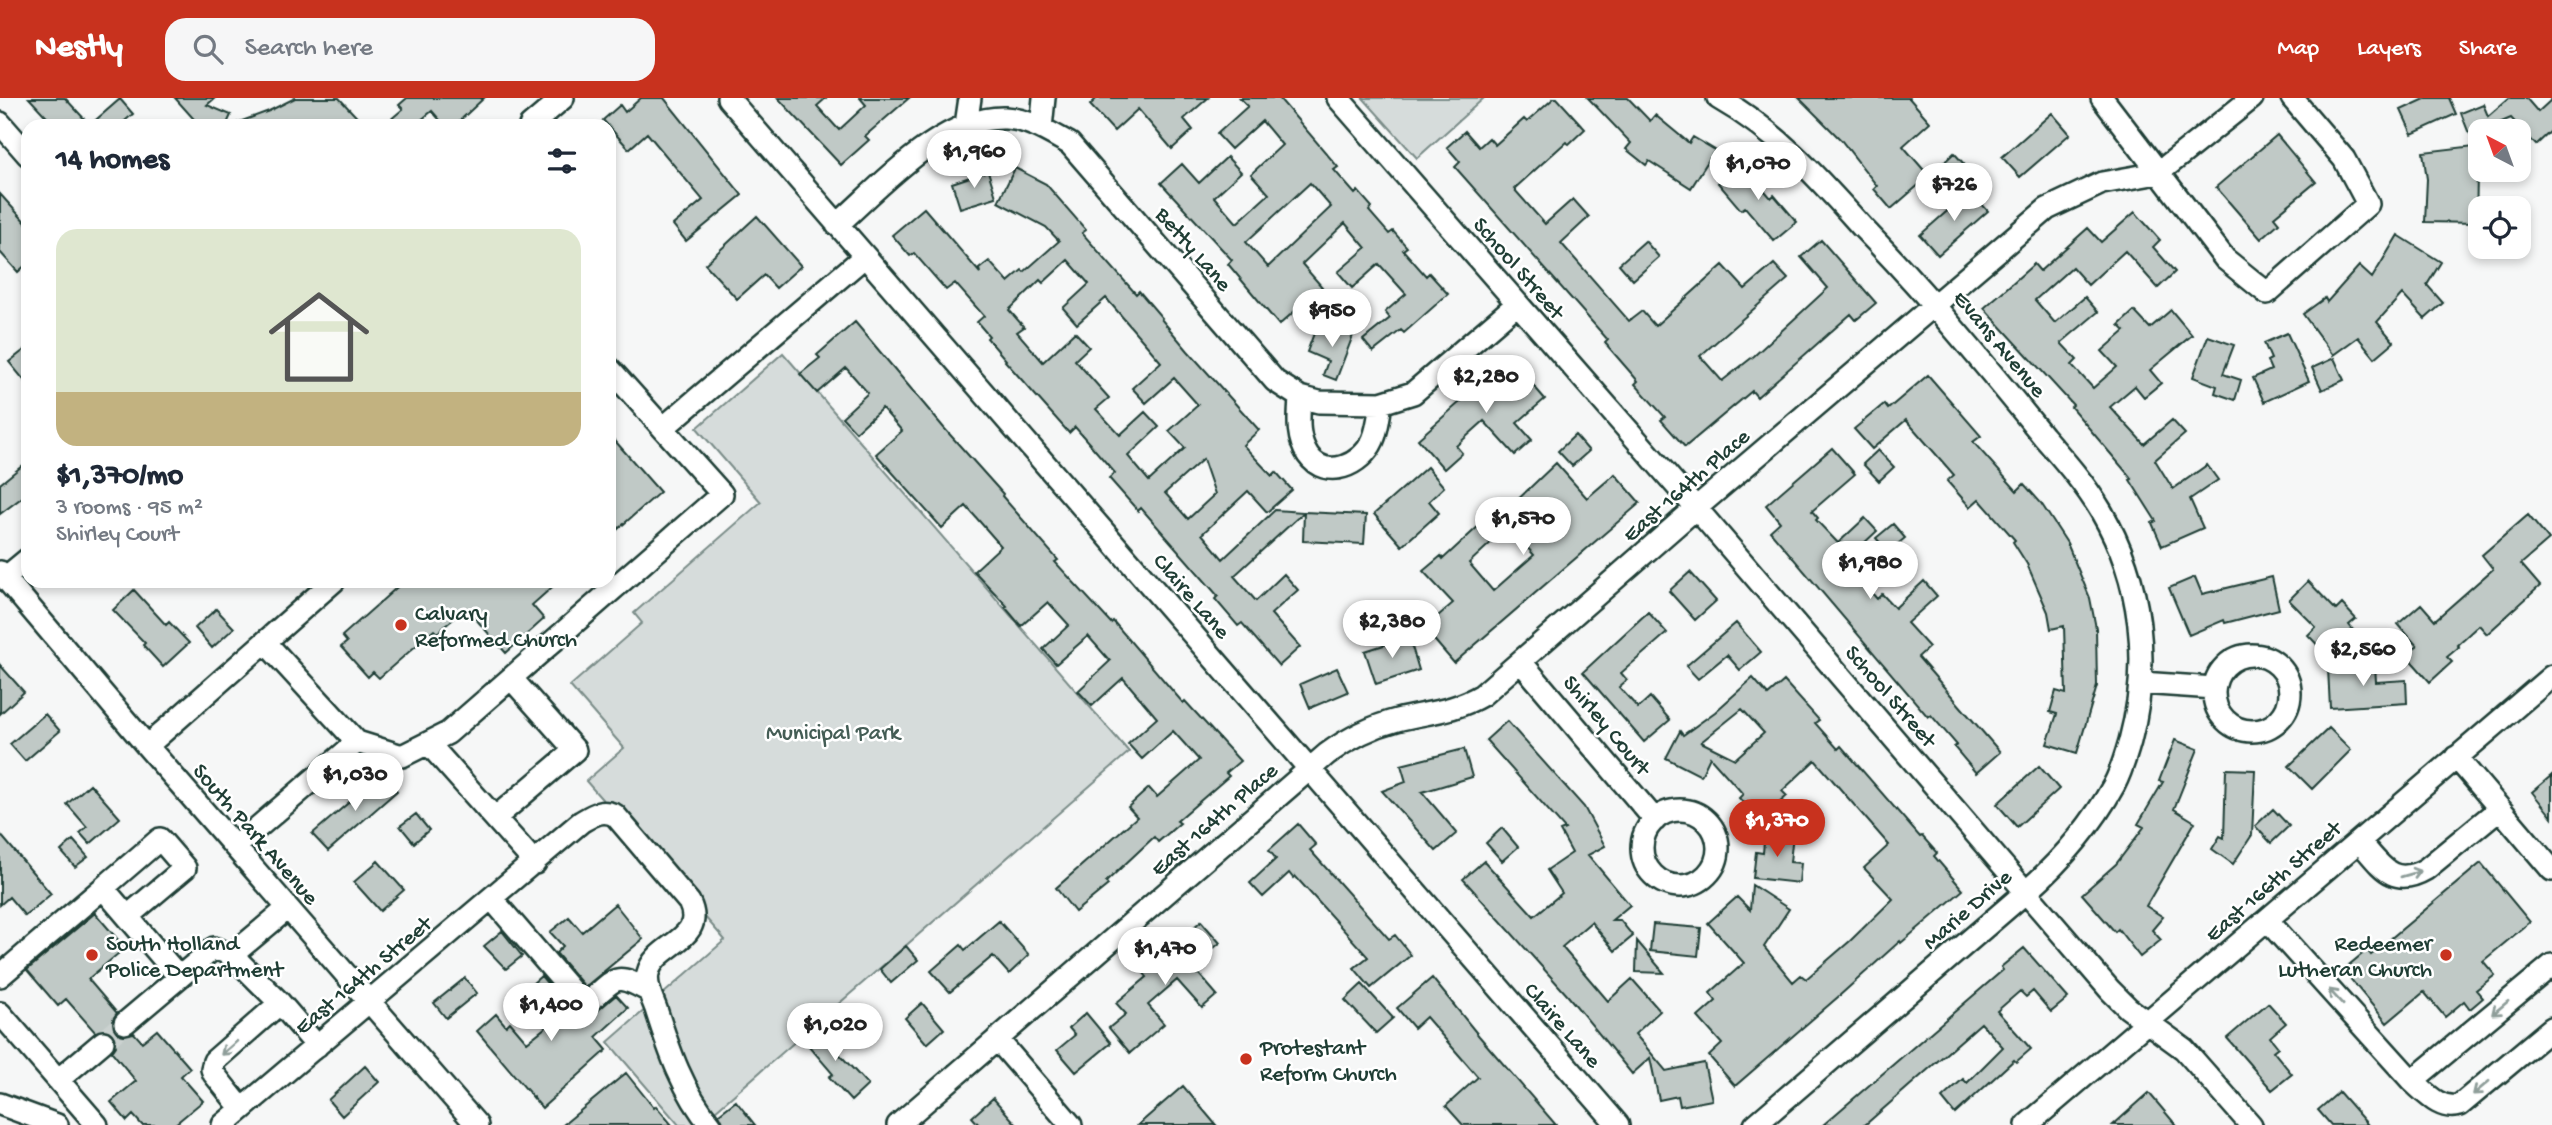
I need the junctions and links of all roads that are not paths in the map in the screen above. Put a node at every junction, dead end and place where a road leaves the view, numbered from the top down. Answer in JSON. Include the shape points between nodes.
{"nodes":[{"id":1,"x":563,"y":98,"type":"edge"},
{"id":2,"x":728,"y":98,"type":"edge"},
{"id":3,"x":970,"y":98,"type":"edge"},
{"id":4,"x":1044,"y":98,"type":"edge"},
{"id":5,"x":1338,"y":98,"type":"edge"},
{"id":6,"x":1718,"y":98,"type":"edge"},
{"id":7,"x":2102,"y":98,"type":"edge"},
{"id":8,"x":2252,"y":98,"type":"edge"},
{"id":9,"x":2292,"y":98,"type":"edge"},
{"id":10,"x":538,"y":119,"type":"edge"},
{"id":11,"x":0,"y":123,"type":"edge"},
{"id":12,"x":966,"y":125,"type":"junction"},
{"id":13,"x":1041,"y":128,"type":"junction"},
{"id":14,"x":21,"y":147,"type":"edge"},
{"id":15,"x":2158,"y":173,"type":"junction"},
{"id":16,"x":837,"y":225,"type":"junction"},
{"id":17,"x":864,"y":257,"type":"junction"},
{"id":18,"x":1517,"y":304,"type":"junction"},
{"id":19,"x":1934,"y":304,"type":"junction"},
{"id":20,"x":616,"y":376,"type":"edge"},
{"id":21,"x":1300,"y":397,"type":"junction"},
{"id":22,"x":1381,"y":403,"type":"junction"},
{"id":23,"x":663,"y":428,"type":"junction"},
{"id":24,"x":1696,"y":508,"type":"junction"},
{"id":25,"x":21,"y":563,"type":"edge"},
{"id":26,"x":3,"y":575,"type":"edge"},
{"id":27,"x":616,"y":586,"type":"edge"},
{"id":28,"x":326,"y":588,"type":"edge"},
{"id":29,"x":614,"y":588,"type":"edge"},
{"id":30,"x":265,"y":642,"type":"junction"},
{"id":31,"x":1521,"y":662,"type":"junction"},
{"id":32,"x":2552,"y":676,"type":"edge"},
{"id":33,"x":511,"y":678,"type":"junction"},
{"id":34,"x":2141,"y":683,"type":"junction"},
{"id":35,"x":2214,"y":688,"type":"dead end"},
{"id":36,"x":357,"y":743,"type":"junction"},
{"id":37,"x":429,"y":743,"type":"junction"},
{"id":38,"x":147,"y":746,"type":"junction"},
{"id":39,"x":2456,"y":757,"type":"junction"},
{"id":40,"x":1310,"y":769,"type":"junction"},
{"id":41,"x":2499,"y":809,"type":"junction"},
{"id":42,"x":495,"y":818,"type":"junction"},
{"id":43,"x":1655,"y":820,"type":"dead end"},
{"id":44,"x":2359,"y":841,"type":"junction"},
{"id":45,"x":235,"y":847,"type":"junction"},
{"id":46,"x":535,"y":863,"type":"junction"},
{"id":47,"x":2552,"y":870,"type":"edge"},
{"id":48,"x":103,"y":888,"type":"junction"},
{"id":49,"x":2027,"y":891,"type":"junction"},
{"id":50,"x":492,"y":899,"type":"junction"},
{"id":51,"x":288,"y":908,"type":"junction"},
{"id":52,"x":128,"y":916,"type":"junction"},
{"id":53,"x":2267,"y":920,"type":"junction"},
{"id":54,"x":232,"y":955,"type":"junction"},
{"id":55,"x":2552,"y":965,"type":"edge"},
{"id":56,"x":0,"y":976,"type":"edge"},
{"id":57,"x":179,"y":977,"type":"junction"},
{"id":58,"x":649,"y":990,"type":"junction"},
{"id":59,"x":370,"y":1002,"type":"junction"},
{"id":60,"x":280,"y":1003,"type":"junction"},
{"id":61,"x":0,"y":1013,"type":"edge"},
{"id":62,"x":2148,"y":1022,"type":"junction"},
{"id":63,"x":125,"y":1023,"type":"tunnel mouth"},
{"id":64,"x":2552,"y":1028,"type":"edge"},
{"id":65,"x":997,"y":1040,"type":"junction"},
{"id":66,"x":103,"y":1042,"type":"tunnel mouth"},
{"id":67,"x":317,"y":1046,"type":"junction"},
{"id":68,"x":58,"y":1080,"type":"junction"},
{"id":69,"x":2412,"y":1081,"type":"junction"},
{"id":70,"x":0,"y":1104,"type":"edge"},
{"id":71,"x":242,"y":1109,"type":"junction"},
{"id":72,"x":57,"y":1125,"type":"edge"},
{"id":73,"x":97,"y":1125,"type":"edge"},
{"id":74,"x":223,"y":1125,"type":"edge"},
{"id":75,"x":477,"y":1125,"type":"edge"},
{"id":76,"x":711,"y":1125,"type":"edge"},
{"id":77,"x":898,"y":1125,"type":"edge"},
{"id":78,"x":1072,"y":1125,"type":"edge"},
{"id":79,"x":1618,"y":1125,"type":"edge"},
{"id":80,"x":1755,"y":1125,"type":"edge"},
{"id":81,"x":2027,"y":1125,"type":"edge"},
{"id":82,"x":2250,"y":1125,"type":"edge"}],
"edges":[{"from":1,"to":10,"type":"street"},
{"from":2,"to":16,"type":"street","name":"Claire Lane"},
{"from":3,"to":12,"type":"street"},
{"from":4,"to":13,"type":"street"},
{"from":5,"to":18,"type":"street","name":"School Street"},
{"from":6,"to":19,"type":"street","name":"Evans Avenue","via":[[1775,135]]},
{"from":7,"to":15,"type":"street"},
{"from":8,"to":15,"type":"street","name":"East 164th Place"},
{"from":9,"to":15,"type":"street","via":[[2344,159],[2368,204],[2267,293],[2225,259]]},
{"from":11,"to":14,"type":"street"},
{"from":12,"to":13,"type":"street","name":"Betty Lane","via":[[1007,118]]},
{"from":12,"to":16,"type":"street","name":"Betty Lane","via":[[942,135]]},
{"from":13,"to":21,"type":"street","name":"Betty Lane","via":[[1070,144],[1275,381]]},
{"from":15,"to":19,"type":"street","name":"East 164th Place","via":[[2102,183],[2048,209]]},
{"from":16,"to":17,"type":"street","name":"Claire Lane"},
{"from":17,"to":23,"type":"street"},
{"from":17,"to":40,"type":"street","name":"Claire Lane"},
{"from":18,"to":22,"type":"street","name":"Betty Lane","via":[[1413,393]]},
{"from":18,"to":24,"type":"street","name":"School Street"},
{"from":19,"to":24,"type":"street","name":"East 164th Place"},
{"from":19,"to":34,"type":"street","name":"Evans Avenue","via":[[2077,476],[2101,512],[2123,554],[2140,620]]},
{"from":20,"to":23,"type":"street"},
{"from":21,"to":22,"type":"street","name":"Betty Lane","via":[[1318,402]]},
{"from":21,"to":22,"type":"street","via":[[1298,426],[1303,444],[1309,456],[1328,468],[1341,468],[1363,455],[1373,441]]},
{"from":23,"to":27,"type":"street","via":[[722,494]]},
{"from":24,"to":31,"type":"street","name":"East 164th Place"},
{"from":24,"to":49,"type":"street","name":"School Street"},
{"from":25,"to":26,"type":"street"},
{"from":26,"to":38,"type":"street","name":"South Park Avenue"},
{"from":28,"to":30,"type":"street"},
{"from":29,"to":33,"type":"street"},
{"from":30,"to":36,"type":"street"},
{"from":30,"to":38,"type":"street"},
{"from":31,"to":40,"type":"street","name":"East 164th Place","via":[[1464,705],[1367,729]]},
{"from":31,"to":43,"type":"street","name":"Shirley Court"},
{"from":32,"to":39,"type":"street","name":"East 166th Street"},
{"from":33,"to":37,"type":"street","via":[[448,733]]},
{"from":33,"to":42,"type":"street","via":[[575,750]]},
{"from":34,"to":35,"type":"street"},
{"from":34,"to":49,"type":"street","name":"Marie Drive","via":[[2137,715],[2115,785],[2073,845]]},
{"from":36,"to":37,"type":"street","via":[[402,756]]},
{"from":36,"to":45,"type":"street"},
{"from":37,"to":42,"type":"street"},
{"from":38,"to":45,"type":"street","name":"South Park Avenue"},
{"from":39,"to":41,"type":"street"},
{"from":39,"to":44,"type":"street","name":"East 166th Street"},
{"from":40,"to":65,"type":"street","name":"East 164th Place"},
{"from":40,"to":79,"type":"street","name":"Claire Lane"},
{"from":44,"to":41,"type":"street","one_way":true,"via":[[2387,871],[2400,878],[2414,876]]},
{"from":41,"to":47,"type":"street"},
{"from":42,"to":46,"type":"street"},
{"from":44,"to":53,"type":"street","name":"East 166th Street"},
{"from":45,"to":51,"type":"street","name":"South Park Avenue"},
{"from":46,"to":50,"type":"street","name":"East 164th Street"},
{"from":46,"to":58,"type":"street","name":"East 164th Street","via":[[588,818],[606,811],[615,815],[689,902],[695,919],[691,929],[650,967],[646,977]]},
{"from":48,"to":52,"type":"street"},
{"from":48,"to":52,"type":"street","via":[[160,839],[185,867]]},
{"from":48,"to":56,"type":"street"},
{"from":49,"to":62,"type":"street","name":"School Street","via":[[2110,990]]},
{"from":49,"to":80,"type":"street","name":"Marie Drive"},
{"from":50,"to":58,"type":"street","via":[[580,1001],[590,1000],[616,979]]},
{"from":50,"to":59,"type":"street","name":"East 164th Street"},
{"from":51,"to":54,"type":"street"},
{"from":51,"to":59,"type":"street","name":"South Park Avenue"},
{"from":52,"to":57,"type":"street"},
{"from":53,"to":62,"type":"street","name":"East 166th Street"},
{"from":69,"to":53,"type":"street","one_way":true},
{"from":54,"to":57,"type":"street","via":[[214,948]]},
{"from":54,"to":60,"type":"street"},
{"from":55,"to":69,"type":"street","one_way":true},
{"from":57,"to":63,"type":"street"},
{"from":58,"to":76,"type":"street","via":[[682,1079]]},
{"from":59,"to":67,"type":"street","name":"East 164th Street"},
{"from":59,"to":75,"type":"street","name":"South Park Avenue"},
{"from":60,"to":67,"type":"street"},
{"from":60,"to":71,"type":"street","one_way":true,"via":[[214,1061],[214,1074]]},
{"from":61,"to":68,"type":"street"},
{"from":62,"to":81,"type":"street","name":"East 166th Street"},
{"from":62,"to":82,"type":"street","name":"School Street","via":[[2184,1049]]},
{"from":64,"to":69,"type":"street","one_way":true,"via":[[2460,1105],[2436,1102]]},
{"from":65,"to":77,"type":"street","name":"East 164th Place"},
{"from":65,"to":78,"type":"street"},
{"from":66,"to":68,"type":"street"},
{"from":67,"to":71,"type":"street","name":"East 164th Street"},
{"from":68,"to":73,"type":"street"},
{"from":70,"to":72,"type":"street"},
{"from":71,"to":74,"type":"street","name":"East 164th Street"}]}
